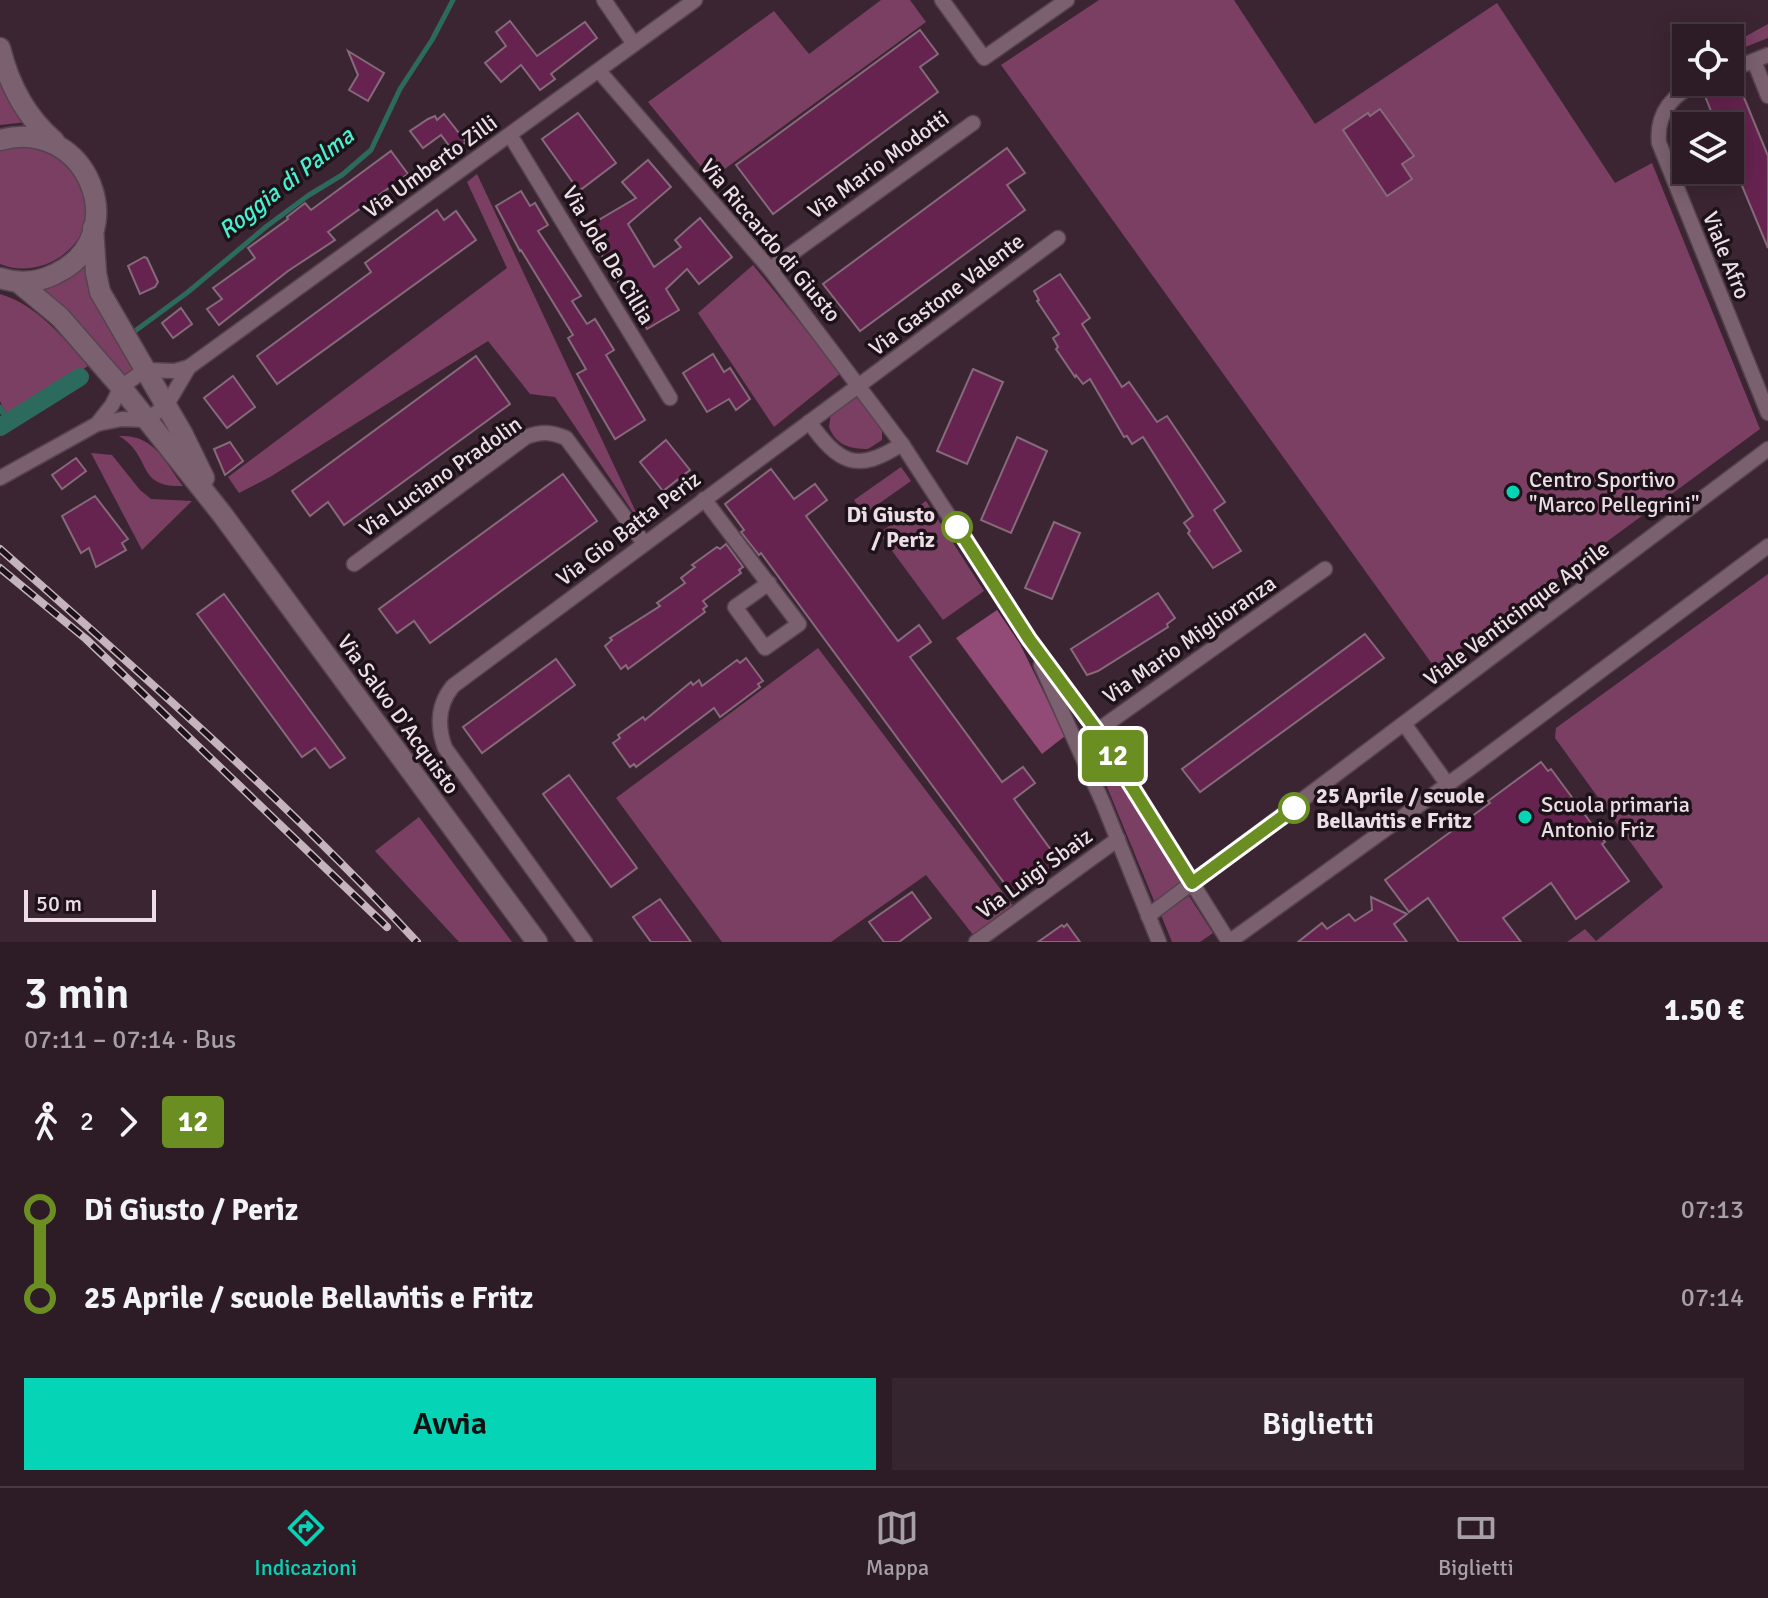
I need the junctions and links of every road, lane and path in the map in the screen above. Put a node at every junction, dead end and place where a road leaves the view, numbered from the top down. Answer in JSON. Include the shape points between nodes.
{"nodes":[{"id":1,"x":604,"y":0,"type":"edge"},
{"id":2,"x":695,"y":0,"type":"edge"},
{"id":3,"x":942,"y":0,"type":"edge"},
{"id":4,"x":1067,"y":0,"type":"edge"},
{"id":5,"x":634,"y":44,"type":"junction"},
{"id":6,"x":0,"y":48,"type":"edge"},
{"id":7,"x":1761,"y":58,"type":"edge"},
{"id":8,"x":599,"y":71,"type":"junction"},
{"id":9,"x":1676,"y":96,"type":"edge"},
{"id":10,"x":1768,"y":96,"type":"edge"},
{"id":11,"x":973,"y":123,"type":"dead end"},
{"id":12,"x":510,"y":135,"type":"junction"},
{"id":13,"x":0,"y":140,"type":"edge"},
{"id":14,"x":60,"y":146,"type":"junction"},
{"id":15,"x":93,"y":228,"type":"junction"},
{"id":16,"x":1058,"y":238,"type":"dead end"},
{"id":17,"x":770,"y":269,"type":"junction"},
{"id":18,"x":9,"y":280,"type":"edge"},
{"id":19,"x":189,"y":367,"type":"junction"},
{"id":20,"x":145,"y":370,"type":"junction"},
{"id":21,"x":860,"y":385,"type":"junction"},
{"id":22,"x":121,"y":387,"type":"junction"},
{"id":23,"x":670,"y":398,"type":"dead end"},
{"id":24,"x":166,"y":406,"type":"junction"},
{"id":25,"x":1768,"y":413,"type":"edge"},
{"id":26,"x":146,"y":420,"type":"junction"},
{"id":27,"x":809,"y":422,"type":"junction"},
{"id":28,"x":97,"y":424,"type":"junction"},
{"id":29,"x":902,"y":444,"type":"junction"},
{"id":30,"x":1768,"y":449,"type":"edge"},
{"id":31,"x":0,"y":478,"type":"edge"},
{"id":32,"x":704,"y":499,"type":"junction"},
{"id":33,"x":222,"y":514,"type":"junction"},
{"id":34,"x":644,"y":543,"type":"junction"},
{"id":35,"x":1768,"y":546,"type":"edge"},
{"id":36,"x":354,"y":564,"type":"dead end"},
{"id":37,"x":1325,"y":569,"type":"dead end"},
{"id":38,"x":769,"y":583,"type":"junction"},
{"id":39,"x":1029,"y":639,"type":"junction"},
{"id":40,"x":1405,"y":725,"type":"junction"},
{"id":41,"x":1097,"y":731,"type":"junction"},
{"id":42,"x":1077,"y":745,"type":"junction"},
{"id":43,"x":1448,"y":785,"type":"junction"},
{"id":44,"x":1118,"y":839,"type":"junction"},
{"id":45,"x":1192,"y":883,"type":"junction"},
{"id":46,"x":1148,"y":916,"type":"junction"},
{"id":47,"x":537,"y":942,"type":"edge"},
{"id":48,"x":585,"y":942,"type":"edge"},
{"id":49,"x":976,"y":942,"type":"edge"},
{"id":50,"x":1159,"y":942,"type":"edge"},
{"id":51,"x":1229,"y":942,"type":"edge"}],
"edges":[{"from":1,"to":5,"type":"street"},
{"from":2,"to":5,"type":"street","name":"Via Umberto Zilli"},
{"from":3,"to":4,"type":"street","via":[[984,58]]},
{"from":5,"to":8,"type":"street","name":"Via Umberto Zilli"},
{"from":6,"to":14,"type":"street","name":"Via Salvo D'Acquisto","via":[[22,104]]},
{"from":7,"to":10,"type":"street"},
{"from":8,"to":12,"type":"street","name":"Via Umberto Zilli"},
{"from":8,"to":17,"type":"street","name":"Via Riccardo di Giusto"},
{"from":9,"to":25,"type":"street","name":"Viale Afro","via":[[1663,111],[1658,133],[1662,152]]},
{"from":11,"to":17,"type":"street","name":"Via Mario Modotti"},
{"from":12,"to":19,"type":"street","name":"Via Umberto Zilli"},
{"from":12,"to":23,"type":"street","name":"Via Jole De Cillia"},
{"from":13,"to":14,"type":"street","via":[[35,137]]},
{"from":14,"to":15,"type":"street","name":"Via Salvo D'Acquisto","via":[[88,176],[95,202]]},
{"from":15,"to":18,"type":"street","via":[[71,264],[46,278]]},
{"from":15,"to":20,"type":"street","name":"Via Salvo D'Acquisto","via":[[100,292]]},
{"from":16,"to":21,"type":"street","name":"Via Gastone Valente"},
{"from":17,"to":21,"type":"street","name":"Via Riccardo di Giusto"},
{"from":18,"to":22,"type":"street","name":"Via Salvo D'Acquisto","via":[[60,317]]},
{"from":19,"to":20,"type":"street"},
{"from":19,"to":24,"type":"street","name":"Via Umberto Zilli"},
{"from":20,"to":22,"type":"street"},
{"from":20,"to":24,"type":"street","name":"Via Salvo D'Acquisto"},
{"from":21,"to":27,"type":"street","name":"Via Gio Batta Periz"},
{"from":21,"to":29,"type":"street","name":"Via Riccardo di Giusto"},
{"from":22,"to":26,"type":"street","name":"Via Salvo D'Acquisto"},
{"from":22,"to":28,"type":"street"},
{"from":24,"to":26,"type":"street"},
{"from":24,"to":33,"type":"street","name":"Via Salvo D'Acquisto"},
{"from":26,"to":28,"type":"street"},
{"from":26,"to":33,"type":"street","name":"Via Salvo D'Acquisto"},
{"from":27,"to":29,"type":"street","via":[[834,454],[846,459],[873,459]]},
{"from":27,"to":32,"type":"street","name":"Via Gio Batta Periz"},
{"from":28,"to":31,"type":"street"},
{"from":29,"to":39,"type":"street","name":"Via Riccardo di Giusto"},
{"from":30,"to":40,"type":"street","name":"Viale Venticinque Aprile"},
{"from":32,"to":34,"type":"street","name":"Via Gio Batta Periz"},
{"from":32,"to":38,"type":"street"},
{"from":33,"to":47,"type":"street","name":"Via Salvo D'Acquisto"},
{"from":34,"to":36,"type":"street","name":"Via Luciano Pradolin","via":[[566,438],[538,432]]},
{"from":34,"to":48,"type":"street","name":"Via Gio Batta Periz","via":[[453,686],[440,718],[450,756]]},
{"from":35,"to":43,"type":"street"},
{"from":37,"to":41,"type":"street","name":"Via Mario Miglioranza"},
{"from":38,"to":38,"type":"street","via":[[735,607],[765,648],[799,624]]},
{"from":39,"to":41,"type":"street","name":"Via Riccardo di Giusto"},
{"from":39,"to":42,"type":"street","name":"Via Riccardo di Giusto"},
{"from":40,"to":43,"type":"street"},
{"from":40,"to":45,"type":"street","name":"Viale Venticinque Aprile"},
{"from":41,"to":42,"type":"street","name":"Via Mario Miglioranza"},
{"from":41,"to":45,"type":"street","name":"Via Riccardo di Giusto"},
{"from":42,"to":44,"type":"street","name":"Via Riccardo di Giusto"},
{"from":43,"to":51,"type":"street"},
{"from":44,"to":46,"type":"street","name":"Via Riccardo di Giusto"},
{"from":44,"to":49,"type":"street","name":"Via Luigi Sbaiz"},
{"from":45,"to":46,"type":"street"},
{"from":45,"to":51,"type":"street","name":"Via Riccardo di Giusto"},
{"from":46,"to":50,"type":"street","name":"Via Riccardo di Giusto"}]}
